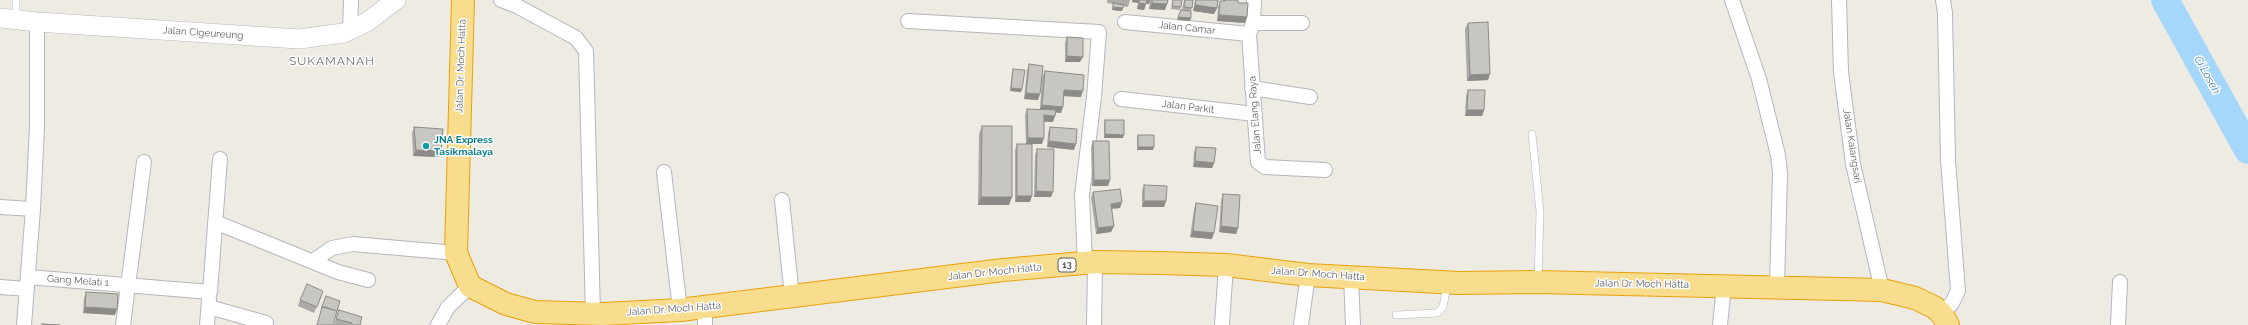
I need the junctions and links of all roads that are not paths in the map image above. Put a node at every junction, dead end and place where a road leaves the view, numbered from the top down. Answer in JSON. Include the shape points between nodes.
{"nodes":[{"id":1,"x":16,"y":0,"type":"edge"},
{"id":2,"x":351,"y":0,"type":"edge"},
{"id":3,"x":396,"y":0,"type":"edge"},
{"id":4,"x":463,"y":0,"type":"edge"},
{"id":5,"x":501,"y":0,"type":"edge"},
{"id":6,"x":1254,"y":0,"type":"edge"},
{"id":7,"x":1732,"y":0,"type":"edge"},
{"id":8,"x":1839,"y":0,"type":"edge"},
{"id":9,"x":1943,"y":0,"type":"edge"},
{"id":10,"x":8,"y":19,"type":"edge"},
{"id":11,"x":908,"y":21,"type":"dead end"},
{"id":12,"x":37,"y":22,"type":"junction"},
{"id":13,"x":1125,"y":22,"type":"dead end"},
{"id":14,"x":1302,"y":23,"type":"dead end"},
{"id":15,"x":1251,"y":29,"type":"junction"},
{"id":16,"x":350,"y":31,"type":"junction"},
{"id":17,"x":1252,"y":88,"type":"junction"},
{"id":18,"x":1310,"y":98,"type":"dead end"},
{"id":19,"x":1121,"y":99,"type":"dead end"},
{"id":20,"x":1255,"y":114,"type":"junction"},
{"id":21,"x":1532,"y":134,"type":"dead end"},
{"id":22,"x":220,"y":159,"type":"dead end"},
{"id":23,"x":144,"y":162,"type":"dead end"},
{"id":24,"x":1325,"y":170,"type":"dead end"},
{"id":25,"x":664,"y":172,"type":"dead end"},
{"id":26,"x":782,"y":200,"type":"dead end"},
{"id":27,"x":0,"y":206,"type":"edge"},
{"id":28,"x":33,"y":209,"type":"junction"},
{"id":29,"x":215,"y":222,"type":"junction"},
{"id":30,"x":456,"y":253,"type":"junction"},
{"id":31,"x":313,"y":261,"type":"junction"},
{"id":32,"x":1090,"y":263,"type":"junction"},
{"id":33,"x":1226,"y":265,"type":"junction"},
{"id":34,"x":1308,"y":275,"type":"junction"},
{"id":35,"x":1350,"y":277,"type":"junction"},
{"id":36,"x":368,"y":280,"type":"dead end"},
{"id":37,"x":1447,"y":282,"type":"junction"},
{"id":38,"x":1537,"y":282,"type":"junction"},
{"id":39,"x":2120,"y":282,"type":"dead end"},
{"id":40,"x":28,"y":283,"type":"junction"},
{"id":41,"x":128,"y":285,"type":"junction"},
{"id":42,"x":0,"y":286,"type":"edge"},
{"id":43,"x":470,"y":286,"type":"junction"},
{"id":44,"x":1724,"y":286,"type":"junction"},
{"id":45,"x":1777,"y":287,"type":"junction"},
{"id":46,"x":1882,"y":290,"type":"junction"},
{"id":47,"x":210,"y":292,"type":"junction"},
{"id":48,"x":792,"y":297,"type":"junction"},
{"id":49,"x":209,"y":307,"type":"junction"},
{"id":50,"x":680,"y":310,"type":"junction"},
{"id":51,"x":593,"y":314,"type":"junction"},
{"id":52,"x":1396,"y":315,"type":"dead end"},
{"id":53,"x":705,"y":316,"type":"edge"},
{"id":54,"x":564,"y":320,"type":"edge"},
{"id":55,"x":1945,"y":320,"type":"edge"},
{"id":56,"x":266,"y":323,"type":"dead end"},
{"id":57,"x":24,"y":325,"type":"edge"},
{"id":58,"x":123,"y":325,"type":"edge"},
{"id":59,"x":207,"y":325,"type":"edge"},
{"id":60,"x":438,"y":325,"type":"edge"},
{"id":61,"x":1094,"y":325,"type":"edge"},
{"id":62,"x":1222,"y":325,"type":"edge"},
{"id":63,"x":1301,"y":325,"type":"edge"},
{"id":64,"x":1353,"y":325,"type":"edge"},
{"id":65,"x":1720,"y":325,"type":"edge"},
{"id":66,"x":2118,"y":325,"type":"edge"}],
"edges":[{"from":1,"to":10,"type":"lane"},
{"from":2,"to":16,"type":"street"},
{"from":3,"to":16,"type":"street","name":"Jalan Cigeureung"},
{"from":4,"to":30,"type":"highway","name":"Jalan Dr. Moch Hatta"},
{"from":5,"to":51,"type":"street","via":[[576,38],[586,51]]},
{"from":6,"to":15,"type":"street","name":"Jalan Elang Raya"},
{"from":7,"to":45,"type":"street","via":[[1759,79],[1778,155],[1780,172]]},
{"from":8,"to":46,"type":"street","name":"Jalan Kalangsari","via":[[1841,72],[1853,164]]},
{"from":9,"to":55,"type":"street","via":[[1948,160],[1958,291]]},
{"from":10,"to":12,"type":"street","name":"Jalan Cigeureung"},
{"from":11,"to":32,"type":"street","via":[[1099,32],[1082,195]]},
{"from":12,"to":16,"type":"street","name":"Jalan Cigeureung","via":[[285,39],[335,36]]},
{"from":12,"to":28,"type":"street","via":[[37,126]]},
{"from":13,"to":15,"type":"street","name":"Jalan Camar"},
{"from":14,"to":15,"type":"street","name":"Jalan Camar"},
{"from":15,"to":17,"type":"street","name":"Jalan Elang Raya"},
{"from":17,"to":18,"type":"street"},
{"from":17,"to":20,"type":"street","name":"Jalan Elang Raya"},
{"from":19,"to":20,"type":"street","name":"Jalan Parkit"},
{"from":20,"to":24,"type":"street","name":"Jalan Elang Raya","via":[[1260,165]]},
{"from":21,"to":38,"type":"lane","via":[[1540,212]]},
{"from":22,"to":29,"type":"street"},
{"from":23,"to":41,"type":"street"},
{"from":25,"to":50,"type":"street"},
{"from":26,"to":48,"type":"street"},
{"from":27,"to":28,"type":"street"},
{"from":28,"to":40,"type":"street"},
{"from":29,"to":31,"type":"street"},
{"from":29,"to":47,"type":"street"},
{"from":30,"to":31,"type":"street","via":[[353,244],[332,248]]},
{"from":30,"to":43,"type":"highway","name":"Jalan Dr. Moch Hatta"},
{"from":31,"to":36,"type":"street","via":[[338,272]]},
{"from":32,"to":33,"type":"highway","name":"Jalan Dr. Moch Hatta","number":"13"},
{"from":32,"to":48,"type":"highway","name":"Jalan Dr. Moch Hatta","number":"13","via":[[1002,270]]},
{"from":32,"to":61,"type":"street"},
{"from":33,"to":34,"type":"highway","name":"Jalan Dr. Moch Hatta","number":"13"},
{"from":33,"to":62,"type":"street"},
{"from":34,"to":35,"type":"highway","name":"Jalan Dr. Moch Hatta","number":"13"},
{"from":34,"to":63,"type":"street"},
{"from":35,"to":37,"type":"highway","name":"Jalan Dr. Moch Hatta","number":"13"},
{"from":35,"to":64,"type":"street"},
{"from":37,"to":38,"type":"highway","name":"Jalan Dr. Moch Hatta","number":"13"},
{"from":37,"to":52,"type":"lane","via":[[1440,311],[1437,313]]},
{"from":38,"to":44,"type":"highway","name":"Jalan Dr. Moch Hatta","number":"13"},
{"from":39,"to":66,"type":"street"},
{"from":40,"to":41,"type":"street","name":"Gang Melati 1"},
{"from":40,"to":42,"type":"street","name":"Gang Melati 1"},
{"from":40,"to":57,"type":"street"},
{"from":41,"to":47,"type":"street","name":"Gang Melati 1"},
{"from":41,"to":58,"type":"street"},
{"from":43,"to":54,"type":"highway","name":"Jalan Dr. Moch Hatta","number":"13","via":[[506,304]]},
{"from":43,"to":60,"type":"street","via":[[448,307]]},
{"from":44,"to":45,"type":"highway","name":"Jalan Dr. Moch Hatta","number":"13"},
{"from":44,"to":65,"type":"street"},
{"from":45,"to":46,"type":"highway","name":"Jalan Dr. Moch Hatta","number":"13"},
{"from":46,"to":55,"type":"highway","name":"Jalan Dr. Moch Hatta","number":"13","via":[[1915,298],[1934,307]]},
{"from":47,"to":49,"type":"street"},
{"from":48,"to":53,"type":"highway","name":"Jalan Dr. Moch Hatta","number":"13"},
{"from":49,"to":56,"type":"street"},
{"from":49,"to":59,"type":"street"},
{"from":50,"to":51,"type":"highway","name":"Jalan Dr. Moch Hatta","number":"13"},
{"from":50,"to":53,"type":"highway","name":"Jalan Dr. Moch Hatta","number":"13"},
{"from":51,"to":54,"type":"highway","name":"Jalan Dr. Moch Hatta","number":"13"}]}
